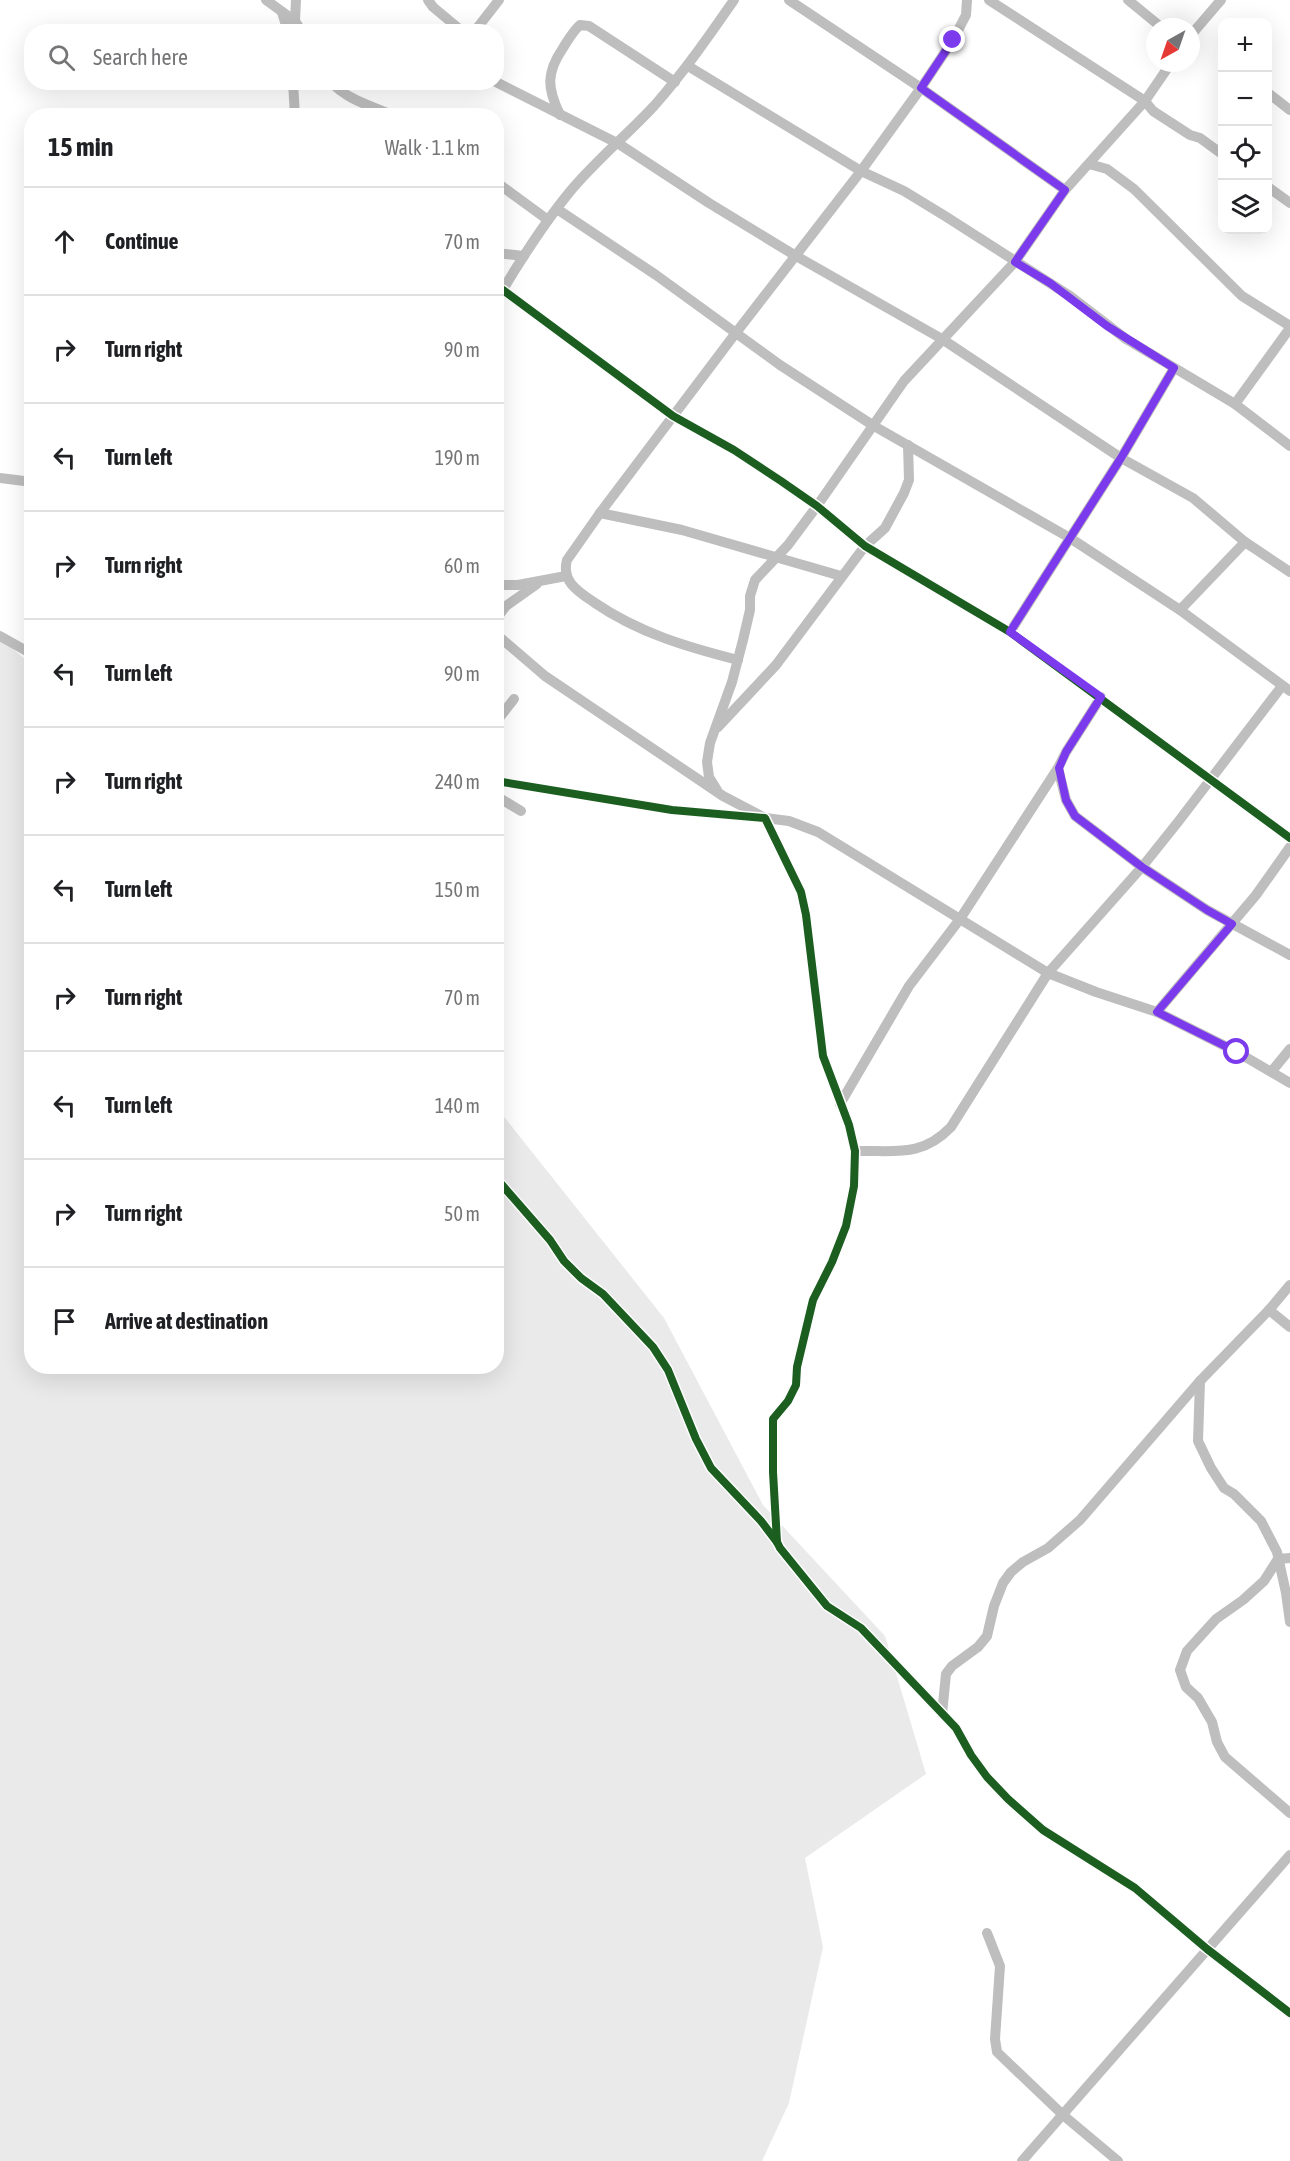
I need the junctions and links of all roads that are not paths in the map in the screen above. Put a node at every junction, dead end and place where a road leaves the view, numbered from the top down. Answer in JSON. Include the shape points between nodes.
{"nodes":[{"id":1,"x":266,"y":0,"type":"edge"},
{"id":2,"x":296,"y":0,"type":"edge"},
{"id":3,"x":428,"y":0,"type":"edge"},
{"id":4,"x":499,"y":0,"type":"edge"},
{"id":5,"x":735,"y":0,"type":"edge"},
{"id":6,"x":789,"y":0,"type":"edge"},
{"id":7,"x":967,"y":0,"type":"edge"},
{"id":8,"x":989,"y":0,"type":"edge"},
{"id":9,"x":1128,"y":0,"type":"edge"},
{"id":10,"x":1221,"y":0,"type":"edge"},
{"id":11,"x":282,"y":11,"type":"junction"},
{"id":12,"x":1150,"y":18,"type":"edge"},
{"id":13,"x":295,"y":21,"type":"junction"},
{"id":14,"x":286,"y":24,"type":"edge"},
{"id":15,"x":297,"y":24,"type":"edge"},
{"id":16,"x":452,"y":24,"type":"edge"},
{"id":17,"x":480,"y":24,"type":"edge"},
{"id":18,"x":1200,"y":24,"type":"edge"},
{"id":19,"x":688,"y":66,"type":"junction"},
{"id":20,"x":1165,"y":72,"type":"edge"},
{"id":21,"x":675,"y":82,"type":"junction"},
{"id":22,"x":504,"y":86,"type":"edge"},
{"id":23,"x":921,"y":88,"type":"junction"},
{"id":24,"x":293,"y":90,"type":"edge"},
{"id":25,"x":338,"y":90,"type":"edge"},
{"id":26,"x":1272,"y":96,"type":"edge"},
{"id":27,"x":1145,"y":101,"type":"junction"},
{"id":28,"x":295,"y":108,"type":"edge"},
{"id":29,"x":375,"y":108,"type":"edge"},
{"id":30,"x":1290,"y":110,"type":"edge"},
{"id":31,"x":560,"y":115,"type":"junction"},
{"id":32,"x":619,"y":144,"type":"junction"},
{"id":33,"x":1218,"y":151,"type":"edge"},
{"id":34,"x":1089,"y":164,"type":"junction"},
{"id":35,"x":861,"y":171,"type":"junction"},
{"id":36,"x":504,"y":188,"type":"edge"},
{"id":37,"x":1065,"y":190,"type":"junction"},
{"id":38,"x":1272,"y":190,"type":"edge"},
{"id":39,"x":1290,"y":203,"type":"edge"},
{"id":40,"x":557,"y":209,"type":"junction"},
{"id":41,"x":548,"y":220,"type":"junction"},
{"id":42,"x":504,"y":254,"type":"edge"},
{"id":43,"x":524,"y":256,"type":"junction"},
{"id":44,"x":796,"y":256,"type":"junction"},
{"id":45,"x":1015,"y":262,"type":"junction"},
{"id":46,"x":504,"y":288,"type":"edge"},
{"id":47,"x":504,"y":291,"type":"edge"},
{"id":48,"x":1290,"y":327,"type":"edge"},
{"id":49,"x":735,"y":334,"type":"junction"},
{"id":50,"x":942,"y":339,"type":"junction"},
{"id":51,"x":1174,"y":368,"type":"junction"},
{"id":52,"x":1235,"y":404,"type":"junction"},
{"id":53,"x":673,"y":416,"type":"junction"},
{"id":54,"x":874,"y":426,"type":"junction"},
{"id":55,"x":908,"y":445,"type":"junction"},
{"id":56,"x":1290,"y":446,"type":"edge"},
{"id":57,"x":1121,"y":458,"type":"junction"},
{"id":58,"x":0,"y":478,"type":"edge"},
{"id":59,"x":24,"y":481,"type":"edge"},
{"id":60,"x":817,"y":507,"type":"junction"},
{"id":61,"x":600,"y":513,"type":"junction"},
{"id":62,"x":1070,"y":538,"type":"junction"},
{"id":63,"x":1245,"y":542,"type":"junction"},
{"id":64,"x":865,"y":546,"type":"junction"},
{"id":65,"x":775,"y":557,"type":"junction"},
{"id":66,"x":1290,"y":572,"type":"edge"},
{"id":67,"x":566,"y":576,"type":"junction"},
{"id":68,"x":841,"y":576,"type":"junction"},
{"id":69,"x":542,"y":580,"type":"junction"},
{"id":70,"x":504,"y":585,"type":"edge"},
{"id":71,"x":504,"y":609,"type":"edge"},
{"id":72,"x":1180,"y":610,"type":"junction"},
{"id":73,"x":1010,"y":632,"type":"junction"},
{"id":74,"x":0,"y":636,"type":"edge"},
{"id":75,"x":504,"y":641,"type":"edge"},
{"id":76,"x":24,"y":650,"type":"edge"},
{"id":77,"x":738,"y":660,"type":"junction"},
{"id":78,"x":1286,"y":688,"type":"edge"},
{"id":79,"x":1101,"y":697,"type":"junction"},
{"id":80,"x":514,"y":699,"type":"dead end"},
{"id":81,"x":504,"y":712,"type":"edge"},
{"id":82,"x":716,"y":730,"type":"junction"},
{"id":83,"x":1059,"y":768,"type":"junction"},
{"id":84,"x":1210,"y":780,"type":"junction"},
{"id":85,"x":504,"y":782,"type":"edge"},
{"id":86,"x":723,"y":796,"type":"junction"},
{"id":87,"x":504,"y":801,"type":"edge"},
{"id":88,"x":521,"y":811,"type":"dead end"},
{"id":89,"x":765,"y":818,"type":"junction"},
{"id":90,"x":1290,"y":838,"type":"edge"},
{"id":91,"x":1290,"y":847,"type":"edge"},
{"id":92,"x":1142,"y":867,"type":"junction"},
{"id":93,"x":960,"y":919,"type":"junction"},
{"id":94,"x":1232,"y":924,"type":"junction"},
{"id":95,"x":1290,"y":955,"type":"edge"},
{"id":96,"x":1048,"y":973,"type":"junction"},
{"id":97,"x":1157,"y":1012,"type":"junction"},
{"id":98,"x":1290,"y":1049,"type":"edge"},
{"id":99,"x":1272,"y":1071,"type":"junction"},
{"id":100,"x":1290,"y":1083,"type":"edge"},
{"id":101,"x":840,"y":1104,"type":"junction"},
{"id":102,"x":855,"y":1151,"type":"junction"},
{"id":103,"x":504,"y":1187,"type":"edge"},
{"id":104,"x":1290,"y":1285,"type":"edge"},
{"id":105,"x":1269,"y":1310,"type":"junction"},
{"id":106,"x":1290,"y":1327,"type":"edge"},
{"id":107,"x":1200,"y":1381,"type":"junction"},
{"id":108,"x":777,"y":1542,"type":"junction"},
{"id":109,"x":1284,"y":1558,"type":"edge"},
{"id":110,"x":1290,"y":1622,"type":"edge"},
{"id":111,"x":942,"y":1713,"type":"junction"},
{"id":112,"x":1290,"y":1813,"type":"edge"},
{"id":113,"x":1290,"y":1855,"type":"edge"},
{"id":114,"x":987,"y":1933,"type":"dead end"},
{"id":115,"x":1207,"y":1949,"type":"junction"},
{"id":116,"x":1288,"y":2006,"type":"edge"},
{"id":117,"x":1063,"y":2115,"type":"junction"},
{"id":118,"x":1022,"y":2161,"type":"edge"},
{"id":119,"x":1118,"y":2161,"type":"edge"}],
"edges":[{"from":1,"to":11,"type":"street"},
{"from":2,"to":13,"type":"street"},
{"from":3,"to":16,"type":"street"},
{"from":4,"to":17,"type":"street"},
{"from":5,"to":19,"type":"street"},
{"from":6,"to":23,"type":"street"},
{"from":7,"to":23,"type":"street","via":[[966,15],[953,40]]},
{"from":8,"to":27,"type":"street"},
{"from":9,"to":12,"type":"street"},
{"from":10,"to":18,"type":"street"},
{"from":11,"to":13,"type":"street"},
{"from":11,"to":14,"type":"street"},
{"from":13,"to":15,"type":"street"},
{"from":19,"to":21,"type":"street"},
{"from":19,"to":35,"type":"street"},
{"from":20,"to":27,"type":"street"},
{"from":21,"to":31,"type":"street","via":[[589,26],[580,25],[553,62],[550,73],[552,99]]},
{"from":21,"to":32,"type":"street"},
{"from":22,"to":31,"type":"street"},
{"from":23,"to":35,"type":"street"},
{"from":23,"to":37,"type":"street"},
{"from":24,"to":28,"type":"street"},
{"from":25,"to":29,"type":"street"},
{"from":26,"to":30,"type":"street"},
{"from":27,"to":33,"type":"street","via":[[1153,111]]},
{"from":27,"to":34,"type":"street"},
{"from":31,"to":32,"type":"street"},
{"from":32,"to":40,"type":"street","via":[[596,163]]},
{"from":32,"to":44,"type":"street"},
{"from":34,"to":37,"type":"street"},
{"from":34,"to":48,"type":"street","via":[[1107,169],[1134,189],[1242,296]]},
{"from":35,"to":44,"type":"street"},
{"from":35,"to":45,"type":"street","via":[[904,191]]},
{"from":36,"to":41,"type":"street"},
{"from":37,"to":45,"type":"street"},
{"from":38,"to":39,"type":"street"},
{"from":40,"to":41,"type":"street"},
{"from":40,"to":49,"type":"street"},
{"from":41,"to":43,"type":"street"},
{"from":42,"to":43,"type":"street"},
{"from":43,"to":46,"type":"street"},
{"from":44,"to":49,"type":"street"},
{"from":44,"to":50,"type":"street"},
{"from":45,"to":50,"type":"street"},
{"from":45,"to":51,"type":"street"},
{"from":47,"to":53,"type":"street"},
{"from":48,"to":52,"type":"street"},
{"from":49,"to":53,"type":"street"},
{"from":49,"to":54,"type":"street"},
{"from":50,"to":54,"type":"street","via":[[903,381]]},
{"from":50,"to":57,"type":"street"},
{"from":51,"to":52,"type":"street"},
{"from":51,"to":57,"type":"street"},
{"from":52,"to":56,"type":"street"},
{"from":53,"to":60,"type":"street","via":[[734,450]]},
{"from":53,"to":61,"type":"street"},
{"from":54,"to":55,"type":"street"},
{"from":54,"to":60,"type":"street"},
{"from":55,"to":62,"type":"street"},
{"from":55,"to":64,"type":"street","via":[[909,480],[904,493],[885,528]]},
{"from":57,"to":62,"type":"street"},
{"from":57,"to":63,"type":"street","via":[[1192,498]]},
{"from":58,"to":59,"type":"street"},
{"from":60,"to":64,"type":"street"},
{"from":60,"to":65,"type":"street"},
{"from":61,"to":65,"type":"street","via":[[682,530]]},
{"from":61,"to":67,"type":"street","via":[[567,560]]},
{"from":62,"to":72,"type":"street"},
{"from":62,"to":73,"type":"street"},
{"from":63,"to":66,"type":"street"},
{"from":63,"to":72,"type":"street"},
{"from":64,"to":68,"type":"street"},
{"from":64,"to":73,"type":"street"},
{"from":65,"to":68,"type":"street"},
{"from":65,"to":77,"type":"street","via":[[754,580]]},
{"from":67,"to":69,"type":"street"},
{"from":67,"to":77,"type":"street","via":[[576,590],[637,629]]},
{"from":68,"to":82,"type":"street","via":[[776,665]]},
{"from":69,"to":70,"type":"street"},
{"from":69,"to":71,"type":"street"},
{"from":72,"to":78,"type":"street"},
{"from":73,"to":79,"type":"street"},
{"from":74,"to":76,"type":"street"},
{"from":75,"to":86,"type":"street","via":[[545,676]]},
{"from":77,"to":82,"type":"street"},
{"from":78,"to":84,"type":"street"},
{"from":79,"to":83,"type":"street"},
{"from":79,"to":84,"type":"street"},
{"from":80,"to":81,"type":"street"},
{"from":82,"to":86,"type":"street","via":[[707,762],[710,777]]},
{"from":83,"to":92,"type":"street","via":[[1066,800],[1075,816]]},
{"from":83,"to":93,"type":"street"},
{"from":84,"to":90,"type":"street"},
{"from":84,"to":92,"type":"street"},
{"from":85,"to":89,"type":"street","via":[[672,810]]},
{"from":86,"to":89,"type":"street"},
{"from":87,"to":88,"type":"street"},
{"from":89,"to":93,"type":"street","via":[[789,821],[818,832]]},
{"from":89,"to":101,"type":"street","via":[[801,892],[823,1056]]},
{"from":91,"to":94,"type":"street"},
{"from":92,"to":94,"type":"street"},
{"from":92,"to":96,"type":"street"},
{"from":93,"to":96,"type":"street"},
{"from":93,"to":101,"type":"street","via":[[909,986]]},
{"from":94,"to":95,"type":"street"},
{"from":94,"to":97,"type":"street"},
{"from":96,"to":97,"type":"street"},
{"from":96,"to":102,"type":"street","via":[[941,1138],[910,1150]]},
{"from":97,"to":99,"type":"street"},
{"from":98,"to":99,"type":"street"},
{"from":99,"to":100,"type":"street"},
{"from":101,"to":102,"type":"street"},
{"from":102,"to":108,"type":"street","via":[[854,1186],[846,1226],[813,1300],[796,1385],[773,1419]]},
{"from":103,"to":108,"type":"street","via":[[564,1261],[603,1294],[653,1347],[668,1370],[711,1468]]},
{"from":104,"to":105,"type":"street"},
{"from":105,"to":106,"type":"street"},
{"from":105,"to":107,"type":"street"},
{"from":107,"to":109,"type":"street","via":[[1198,1441],[1224,1488],[1261,1521]]},
{"from":107,"to":111,"type":"street","via":[[1080,1520],[1048,1548],[1011,1572],[994,1606],[987,1636],[946,1674]]},
{"from":108,"to":111,"type":"street","via":[[827,1606],[861,1628]]},
{"from":109,"to":110,"type":"street"},
{"from":109,"to":112,"type":"street","via":[[1243,1600],[1216,1619],[1187,1651],[1180,1670],[1186,1687],[1198,1698],[1212,1722],[1225,1757]]},
{"from":111,"to":115,"type":"street","via":[[987,1777],[1034,1822],[1135,1888]]},
{"from":113,"to":115,"type":"street"},
{"from":114,"to":117,"type":"street","via":[[1000,1966],[997,2052]]},
{"from":115,"to":116,"type":"street"},
{"from":115,"to":117,"type":"street"},
{"from":117,"to":118,"type":"street"},
{"from":117,"to":119,"type":"street"}]}
